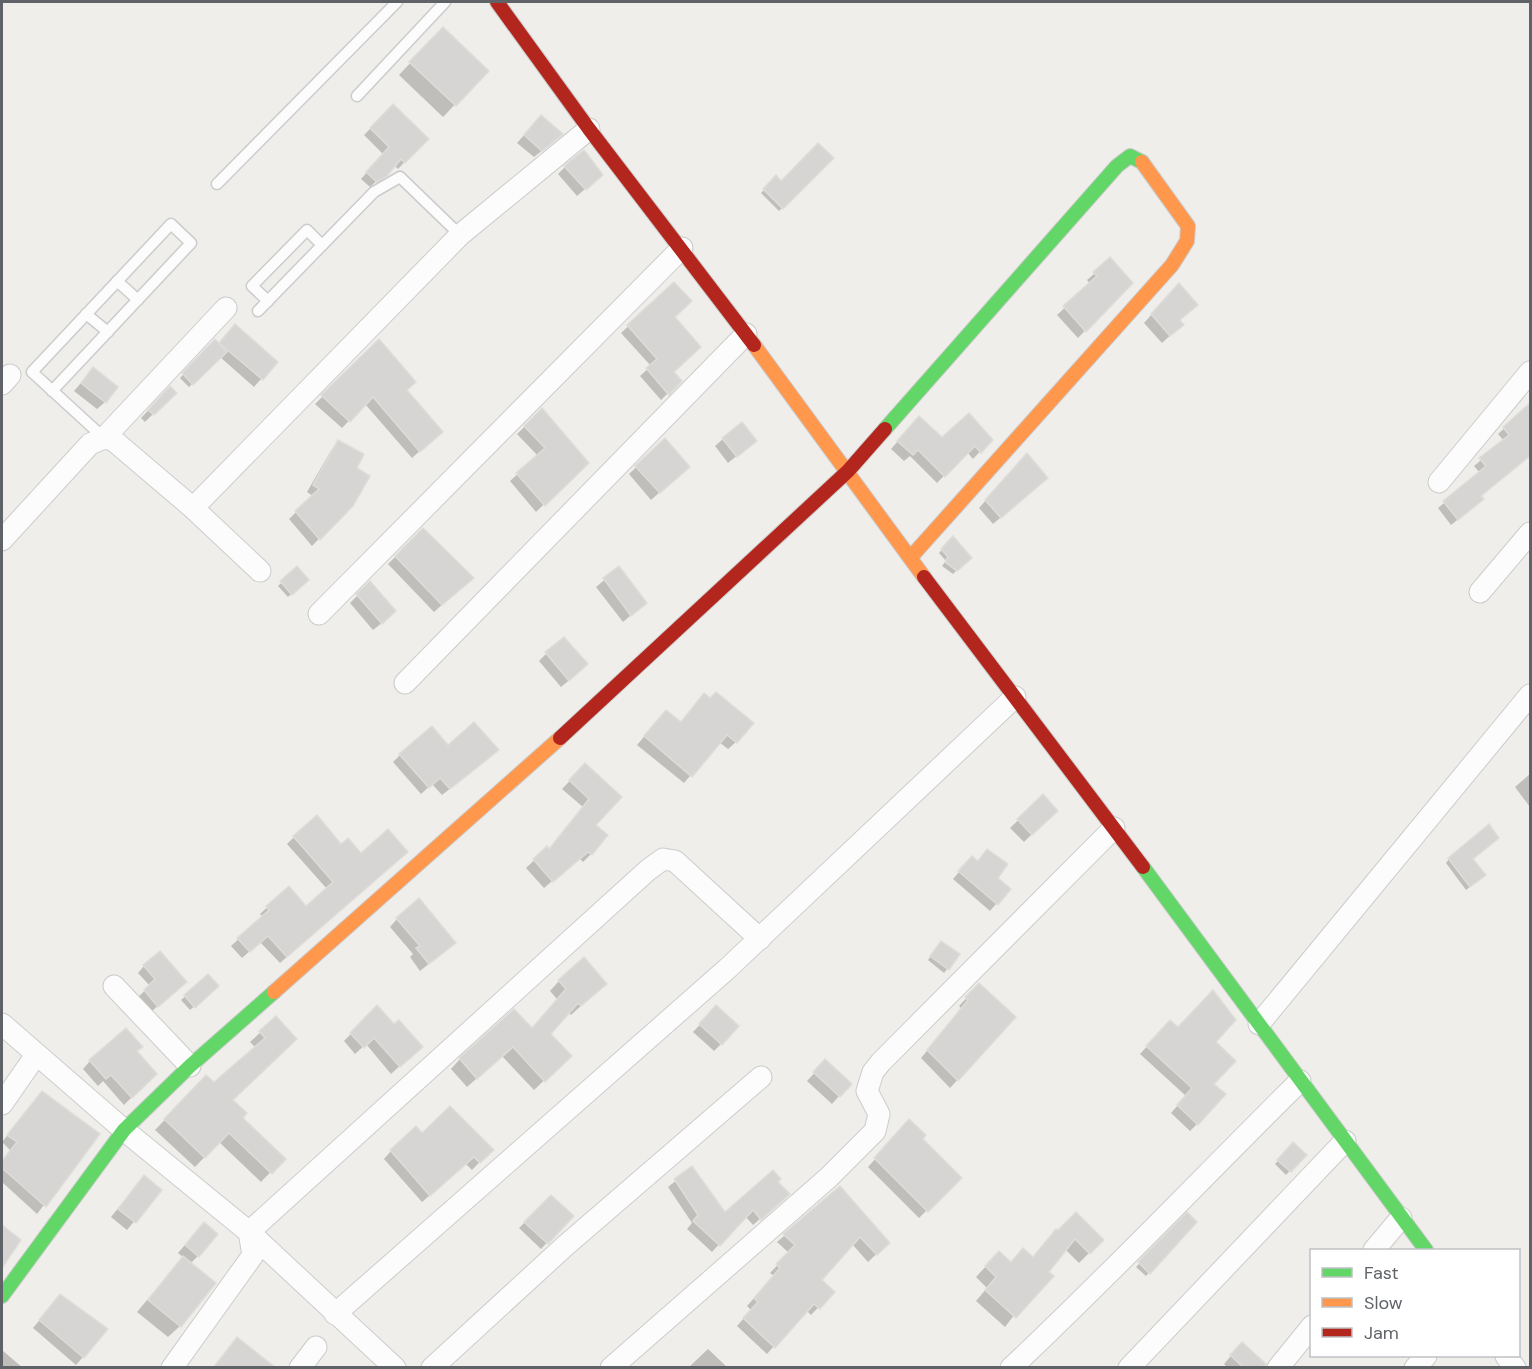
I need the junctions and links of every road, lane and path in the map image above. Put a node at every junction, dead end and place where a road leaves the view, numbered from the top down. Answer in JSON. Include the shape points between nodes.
{"nodes":[{"id":1,"x":397,"y":2,"type":"edge"},
{"id":2,"x":445,"y":2,"type":"edge"},
{"id":3,"x":497,"y":2,"type":"edge"},
{"id":4,"x":357,"y":96,"type":"dead end"},
{"id":5,"x":589,"y":129,"type":"junction"},
{"id":6,"x":217,"y":184,"type":"dead end"},
{"id":7,"x":460,"y":235,"type":"junction"},
{"id":8,"x":322,"y":245,"type":"junction"},
{"id":9,"x":682,"y":248,"type":"junction"},
{"id":10,"x":117,"y":281,"type":"junction"},
{"id":11,"x":138,"y":300,"type":"junction"},
{"id":12,"x":268,"y":301,"type":"junction"},
{"id":13,"x":226,"y":308,"type":"dead end"},
{"id":14,"x":258,"y":311,"type":"dead end"},
{"id":15,"x":86,"y":314,"type":"junction"},
{"id":16,"x":108,"y":332,"type":"junction"},
{"id":17,"x":746,"y":334,"type":"junction"},
{"id":18,"x":1530,"y":372,"type":"edge"},
{"id":19,"x":52,"y":392,"type":"junction"},
{"id":20,"x":104,"y":438,"type":"junction"},
{"id":21,"x":848,"y":471,"type":"junction"},
{"id":22,"x":1439,"y":482,"type":"dead end"},
{"id":23,"x":193,"y":508,"type":"junction"},
{"id":24,"x":1530,"y":533,"type":"edge"},
{"id":25,"x":2,"y":540,"type":"edge"},
{"id":26,"x":910,"y":557,"type":"junction"},
{"id":27,"x":260,"y":571,"type":"dead end"},
{"id":28,"x":1480,"y":592,"type":"dead end"},
{"id":29,"x":319,"y":614,"type":"dead end"},
{"id":30,"x":405,"y":683,"type":"dead end"},
{"id":31,"x":1530,"y":695,"type":"edge"},
{"id":32,"x":1015,"y":697,"type":"junction"},
{"id":33,"x":1114,"y":828,"type":"junction"},
{"id":34,"x":760,"y":939,"type":"junction"},
{"id":35,"x":114,"y":986,"type":"dead end"},
{"id":36,"x":2,"y":1024,"type":"edge"},
{"id":37,"x":1259,"y":1024,"type":"junction"},
{"id":38,"x":36,"y":1055,"type":"junction"},
{"id":39,"x":190,"y":1066,"type":"junction"},
{"id":40,"x":761,"y":1077,"type":"dead end"},
{"id":41,"x":1300,"y":1081,"type":"junction"},
{"id":42,"x":2,"y":1104,"type":"edge"},
{"id":43,"x":124,"y":1130,"type":"junction"},
{"id":44,"x":1345,"y":1142,"type":"junction"},
{"id":45,"x":1401,"y":1218,"type":"junction"},
{"id":46,"x":249,"y":1232,"type":"junction"},
{"id":47,"x":1376,"y":1249,"type":"edge"},
{"id":48,"x":1424,"y":1249,"type":"edge"},
{"id":49,"x":2,"y":1296,"type":"edge"},
{"id":50,"x":334,"y":1314,"type":"junction"},
{"id":51,"x":1310,"y":1327,"type":"edge"},
{"id":52,"x":315,"y":1347,"type":"dead end"},
{"id":53,"x":172,"y":1368,"type":"edge"},
{"id":54,"x":300,"y":1368,"type":"edge"},
{"id":55,"x":395,"y":1368,"type":"edge"},
{"id":56,"x":432,"y":1368,"type":"edge"},
{"id":57,"x":611,"y":1368,"type":"edge"},
{"id":58,"x":1011,"y":1368,"type":"edge"},
{"id":59,"x":1129,"y":1368,"type":"edge"},
{"id":60,"x":1278,"y":1368,"type":"edge"}],
"edges":[{"from":1,"to":6,"type":"lane"},
{"from":2,"to":4,"type":"lane"},
{"from":3,"to":5,"type":"street"},
{"from":5,"to":7,"type":"street"},
{"from":5,"to":9,"type":"street"},
{"from":7,"to":8,"type":"lane","via":[[400,177],[374,192]]},
{"from":7,"to":23,"type":"street"},
{"from":8,"to":12,"type":"lane"},
{"from":8,"to":12,"type":"lane","via":[[307,230],[252,286]]},
{"from":9,"to":17,"type":"street"},
{"from":9,"to":29,"type":"street"},
{"from":10,"to":11,"type":"lane"},
{"from":10,"to":11,"type":"lane","via":[[171,224],[191,243]]},
{"from":10,"to":15,"type":"lane"},
{"from":11,"to":16,"type":"lane"},
{"from":12,"to":14,"type":"lane"},
{"from":13,"to":20,"type":"street"},
{"from":15,"to":16,"type":"lane"},
{"from":15,"to":19,"type":"lane","via":[[32,372]]},
{"from":16,"to":19,"type":"lane"},
{"from":17,"to":21,"type":"street"},
{"from":17,"to":30,"type":"street"},
{"from":18,"to":22,"type":"street"},
{"from":19,"to":20,"type":"lane"},
{"from":20,"to":23,"type":"street","via":[[113,440]]},
{"from":20,"to":25,"type":"street","via":[[90,444]]},
{"from":21,"to":26,"type":"street"},
{"from":21,"to":26,"type":"street","via":[[1117,166],[1130,156],[1142,162],[1188,226],[1187,241],[1172,265]]},
{"from":21,"to":39,"type":"street","via":[[503,791]]},
{"from":23,"to":27,"type":"street"},
{"from":24,"to":28,"type":"street"},
{"from":26,"to":32,"type":"street"},
{"from":31,"to":37,"type":"street"},
{"from":32,"to":33,"type":"street"},
{"from":32,"to":34,"type":"street"},
{"from":33,"to":37,"type":"street"},
{"from":33,"to":57,"type":"street","via":[[873,1072],[867,1092],[879,1114],[876,1131],[828,1178]]},
{"from":34,"to":46,"type":"street","via":[[675,861],[663,859],[486,1014]]},
{"from":34,"to":50,"type":"street"},
{"from":35,"to":39,"type":"street"},
{"from":36,"to":38,"type":"street"},
{"from":37,"to":41,"type":"street"},
{"from":38,"to":42,"type":"street"},
{"from":38,"to":43,"type":"street"},
{"from":39,"to":43,"type":"street"},
{"from":40,"to":56,"type":"street","via":[[565,1246]]},
{"from":41,"to":44,"type":"street"},
{"from":41,"to":58,"type":"street","via":[[1141,1238],[1099,1286]]},
{"from":43,"to":46,"type":"street"},
{"from":43,"to":49,"type":"street"},
{"from":44,"to":45,"type":"street"},
{"from":44,"to":59,"type":"street"},
{"from":45,"to":47,"type":"street"},
{"from":45,"to":48,"type":"street"},
{"from":46,"to":50,"type":"street"},
{"from":46,"to":53,"type":"street","via":[[253,1255]]},
{"from":50,"to":55,"type":"street"},
{"from":51,"to":60,"type":"street"},
{"from":52,"to":54,"type":"street"}]}
